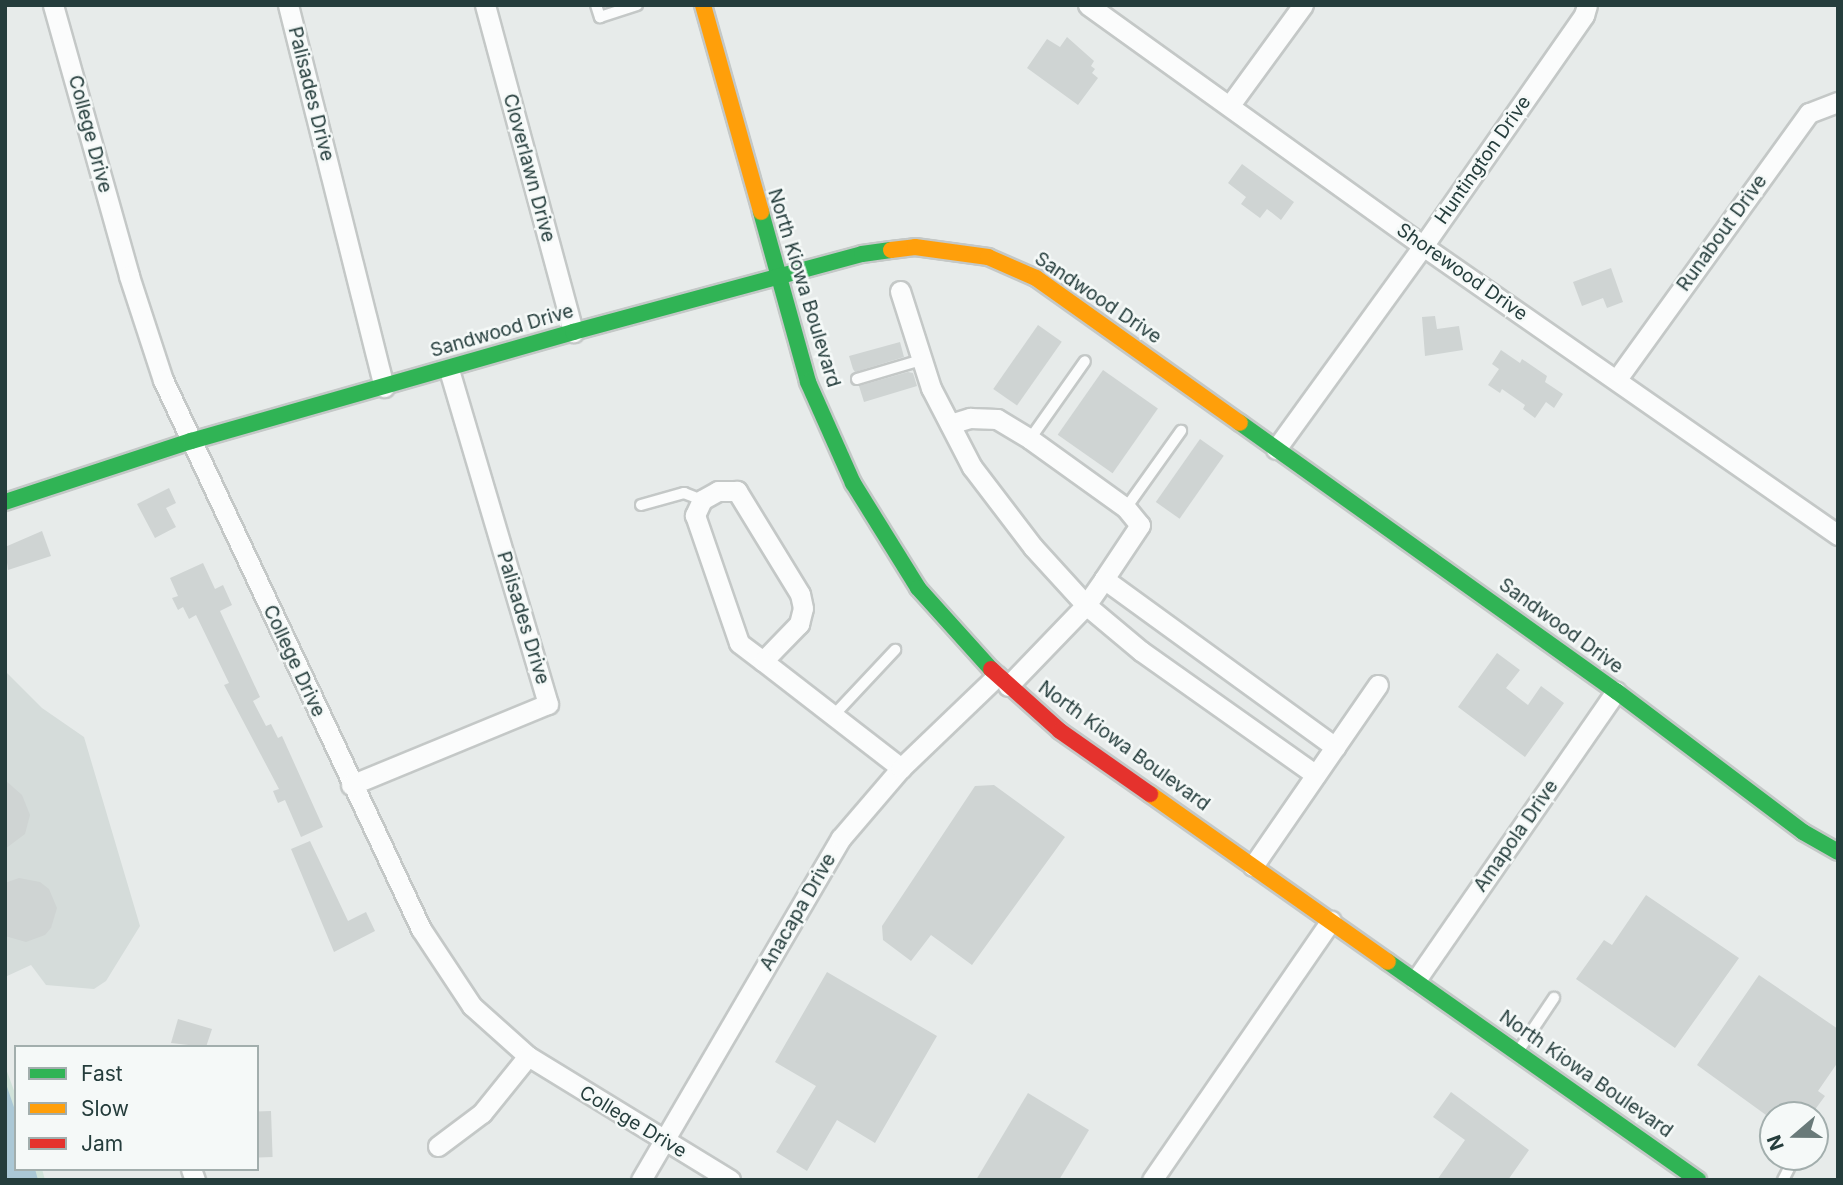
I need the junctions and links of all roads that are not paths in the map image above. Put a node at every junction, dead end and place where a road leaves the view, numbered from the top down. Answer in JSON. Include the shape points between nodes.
{"nodes":[{"id":1,"x":53,"y":5,"type":"edge"},
{"id":2,"x":288,"y":5,"type":"edge"},
{"id":3,"x":485,"y":5,"type":"edge"},
{"id":4,"x":596,"y":5,"type":"edge"},
{"id":5,"x":637,"y":5,"type":"edge"},
{"id":6,"x":703,"y":5,"type":"edge"},
{"id":7,"x":1088,"y":5,"type":"edge"},
{"id":8,"x":1303,"y":5,"type":"edge"},
{"id":9,"x":1587,"y":5,"type":"edge"},
{"id":10,"x":1838,"y":102,"type":"edge"},
{"id":11,"x":1230,"y":105,"type":"junction"},
{"id":12,"x":1423,"y":246,"type":"junction"},
{"id":13,"x":777,"y":278,"type":"junction"},
{"id":14,"x":900,"y":291,"type":"dead end"},
{"id":15,"x":573,"y":332,"type":"junction"},
{"id":16,"x":921,"y":360,"type":"junction"},
{"id":17,"x":1085,"y":361,"type":"dead end"},
{"id":18,"x":449,"y":369,"type":"junction"},
{"id":19,"x":857,"y":379,"type":"dead end"},
{"id":20,"x":1617,"y":379,"type":"junction"},
{"id":21,"x":384,"y":387,"type":"junction"},
{"id":22,"x":950,"y":424,"type":"junction"},
{"id":23,"x":1181,"y":431,"type":"dead end"},
{"id":24,"x":1030,"y":439,"type":"junction"},
{"id":25,"x":191,"y":441,"type":"junction"},
{"id":26,"x":1276,"y":449,"type":"junction"},
{"id":27,"x":702,"y":500,"type":"junction"},
{"id":28,"x":5,"y":502,"type":"edge"},
{"id":29,"x":641,"y":505,"type":"dead end"},
{"id":30,"x":1126,"y":508,"type":"junction"},
{"id":31,"x":1838,"y":535,"type":"edge"},
{"id":32,"x":1104,"y":579,"type":"junction"},
{"id":33,"x":1086,"y":605,"type":"junction"},
{"id":34,"x":895,"y":650,"type":"dead end"},
{"id":35,"x":763,"y":662,"type":"junction"},
{"id":36,"x":1002,"y":681,"type":"junction"},
{"id":37,"x":1378,"y":685,"type":"dead end"},
{"id":38,"x":1616,"y":691,"type":"junction"},
{"id":39,"x":833,"y":716,"type":"junction"},
{"id":40,"x":1335,"y":747,"type":"junction"},
{"id":41,"x":901,"y":768,"type":"junction"},
{"id":42,"x":1316,"y":775,"type":"junction"},
{"id":43,"x":351,"y":785,"type":"junction"},
{"id":44,"x":1838,"y":852,"type":"edge"},
{"id":45,"x":1254,"y":866,"type":"junction"},
{"id":46,"x":1331,"y":920,"type":"junction"},
{"id":47,"x":1416,"y":980,"type":"junction"},
{"id":48,"x":1554,"y":998,"type":"dead end"},
{"id":49,"x":1518,"y":1051,"type":"junction"},
{"id":50,"x":528,"y":1056,"type":"junction"},
{"id":51,"x":665,"y":1141,"type":"junction"},
{"id":52,"x":438,"y":1146,"type":"dead end"},
{"id":53,"x":641,"y":1180,"type":"edge"},
{"id":54,"x":730,"y":1180,"type":"edge"},
{"id":55,"x":1152,"y":1180,"type":"edge"},
{"id":56,"x":1698,"y":1180,"type":"edge"}],
"edges":[{"from":1,"to":25,"type":"street","name":"College Drive","via":[[147,334]]},
{"from":2,"to":21,"type":"street","name":"Palisades Drive"},
{"from":3,"to":15,"type":"street","name":"Cloverlawn Drive"},
{"from":4,"to":5,"type":"lane","via":[[600,17]]},
{"from":6,"to":13,"type":"street","name":"North Kiowa Boulevard"},
{"from":7,"to":11,"type":"street","name":"Shorewood Drive"},
{"from":8,"to":11,"type":"street"},
{"from":9,"to":12,"type":"street","name":"Huntington Drive"},
{"from":10,"to":20,"type":"street","name":"Runabout Drive","via":[[1809,113]]},
{"from":11,"to":12,"type":"street","name":"Shorewood Drive"},
{"from":12,"to":20,"type":"street","name":"Shorewood Drive"},
{"from":12,"to":26,"type":"street","name":"Huntington Drive"},
{"from":13,"to":15,"type":"street","name":"Sandwood Drive"},
{"from":13,"to":26,"type":"street","name":"Sandwood Drive","via":[[862,254],[915,247],[988,257],[1036,278]]},
{"from":13,"to":36,"type":"street","name":"North Kiowa Boulevard","via":[[808,382],[853,483],[918,588]]},
{"from":14,"to":16,"type":"street"},
{"from":15,"to":18,"type":"street","name":"Sandwood Drive"},
{"from":16,"to":19,"type":"lane"},
{"from":16,"to":22,"type":"street"},
{"from":17,"to":24,"type":"lane"},
{"from":18,"to":21,"type":"street","name":"Sandwood Drive"},
{"from":18,"to":43,"type":"street","name":"Palisades Drive","via":[[548,704]]},
{"from":20,"to":31,"type":"street","name":"Shorewood Drive"},
{"from":21,"to":25,"type":"street","name":"Sandwood Drive"},
{"from":22,"to":24,"type":"street","via":[[971,418],[997,419]]},
{"from":22,"to":33,"type":"street","via":[[990,495]]},
{"from":23,"to":30,"type":"lane"},
{"from":24,"to":30,"type":"street"},
{"from":25,"to":28,"type":"street","name":"Sandwood Drive"},
{"from":25,"to":43,"type":"street","name":"College Drive"},
{"from":26,"to":38,"type":"street","name":"Sandwood Drive"},
{"from":27,"to":29,"type":"lane","via":[[684,494]]},
{"from":27,"to":35,"type":"street","via":[[695,515],[739,643]]},
{"from":27,"to":35,"type":"street","via":[[718,491],[737,492],[800,594],[799,624]]},
{"from":30,"to":32,"type":"street","name":"Anacapa Drive","via":[[1140,525]]},
{"from":32,"to":33,"type":"street","name":"Anacapa Drive"},
{"from":32,"to":40,"type":"street"},
{"from":33,"to":36,"type":"street","name":"Anacapa Drive"},
{"from":33,"to":42,"type":"street","via":[[1141,651]]},
{"from":34,"to":39,"type":"lane"},
{"from":35,"to":39,"type":"street"},
{"from":36,"to":41,"type":"street","name":"Anacapa Drive"},
{"from":36,"to":45,"type":"street","name":"North Kiowa Boulevard","via":[[1060,731]]},
{"from":37,"to":40,"type":"street"},
{"from":38,"to":44,"type":"street","name":"Sandwood Drive","via":[[1803,832]]},
{"from":38,"to":47,"type":"street","name":"Amapola Drive"},
{"from":39,"to":41,"type":"street"},
{"from":40,"to":42,"type":"street"},
{"from":41,"to":51,"type":"street","name":"Anacapa Drive","via":[[841,838]]},
{"from":42,"to":45,"type":"street"},
{"from":43,"to":50,"type":"street","name":"College Drive","via":[[421,929],[472,1006]]},
{"from":45,"to":46,"type":"street","name":"North Kiowa Boulevard"},
{"from":46,"to":47,"type":"street","name":"North Kiowa Boulevard"},
{"from":46,"to":55,"type":"street"},
{"from":47,"to":49,"type":"street","name":"North Kiowa Boulevard"},
{"from":48,"to":49,"type":"lane"},
{"from":49,"to":56,"type":"street","name":"North Kiowa Boulevard"},
{"from":50,"to":51,"type":"street","name":"College Drive"},
{"from":50,"to":52,"type":"street","via":[[482,1113]]},
{"from":51,"to":53,"type":"street","name":"Anacapa Drive"},
{"from":51,"to":54,"type":"street","name":"College Drive"}]}
